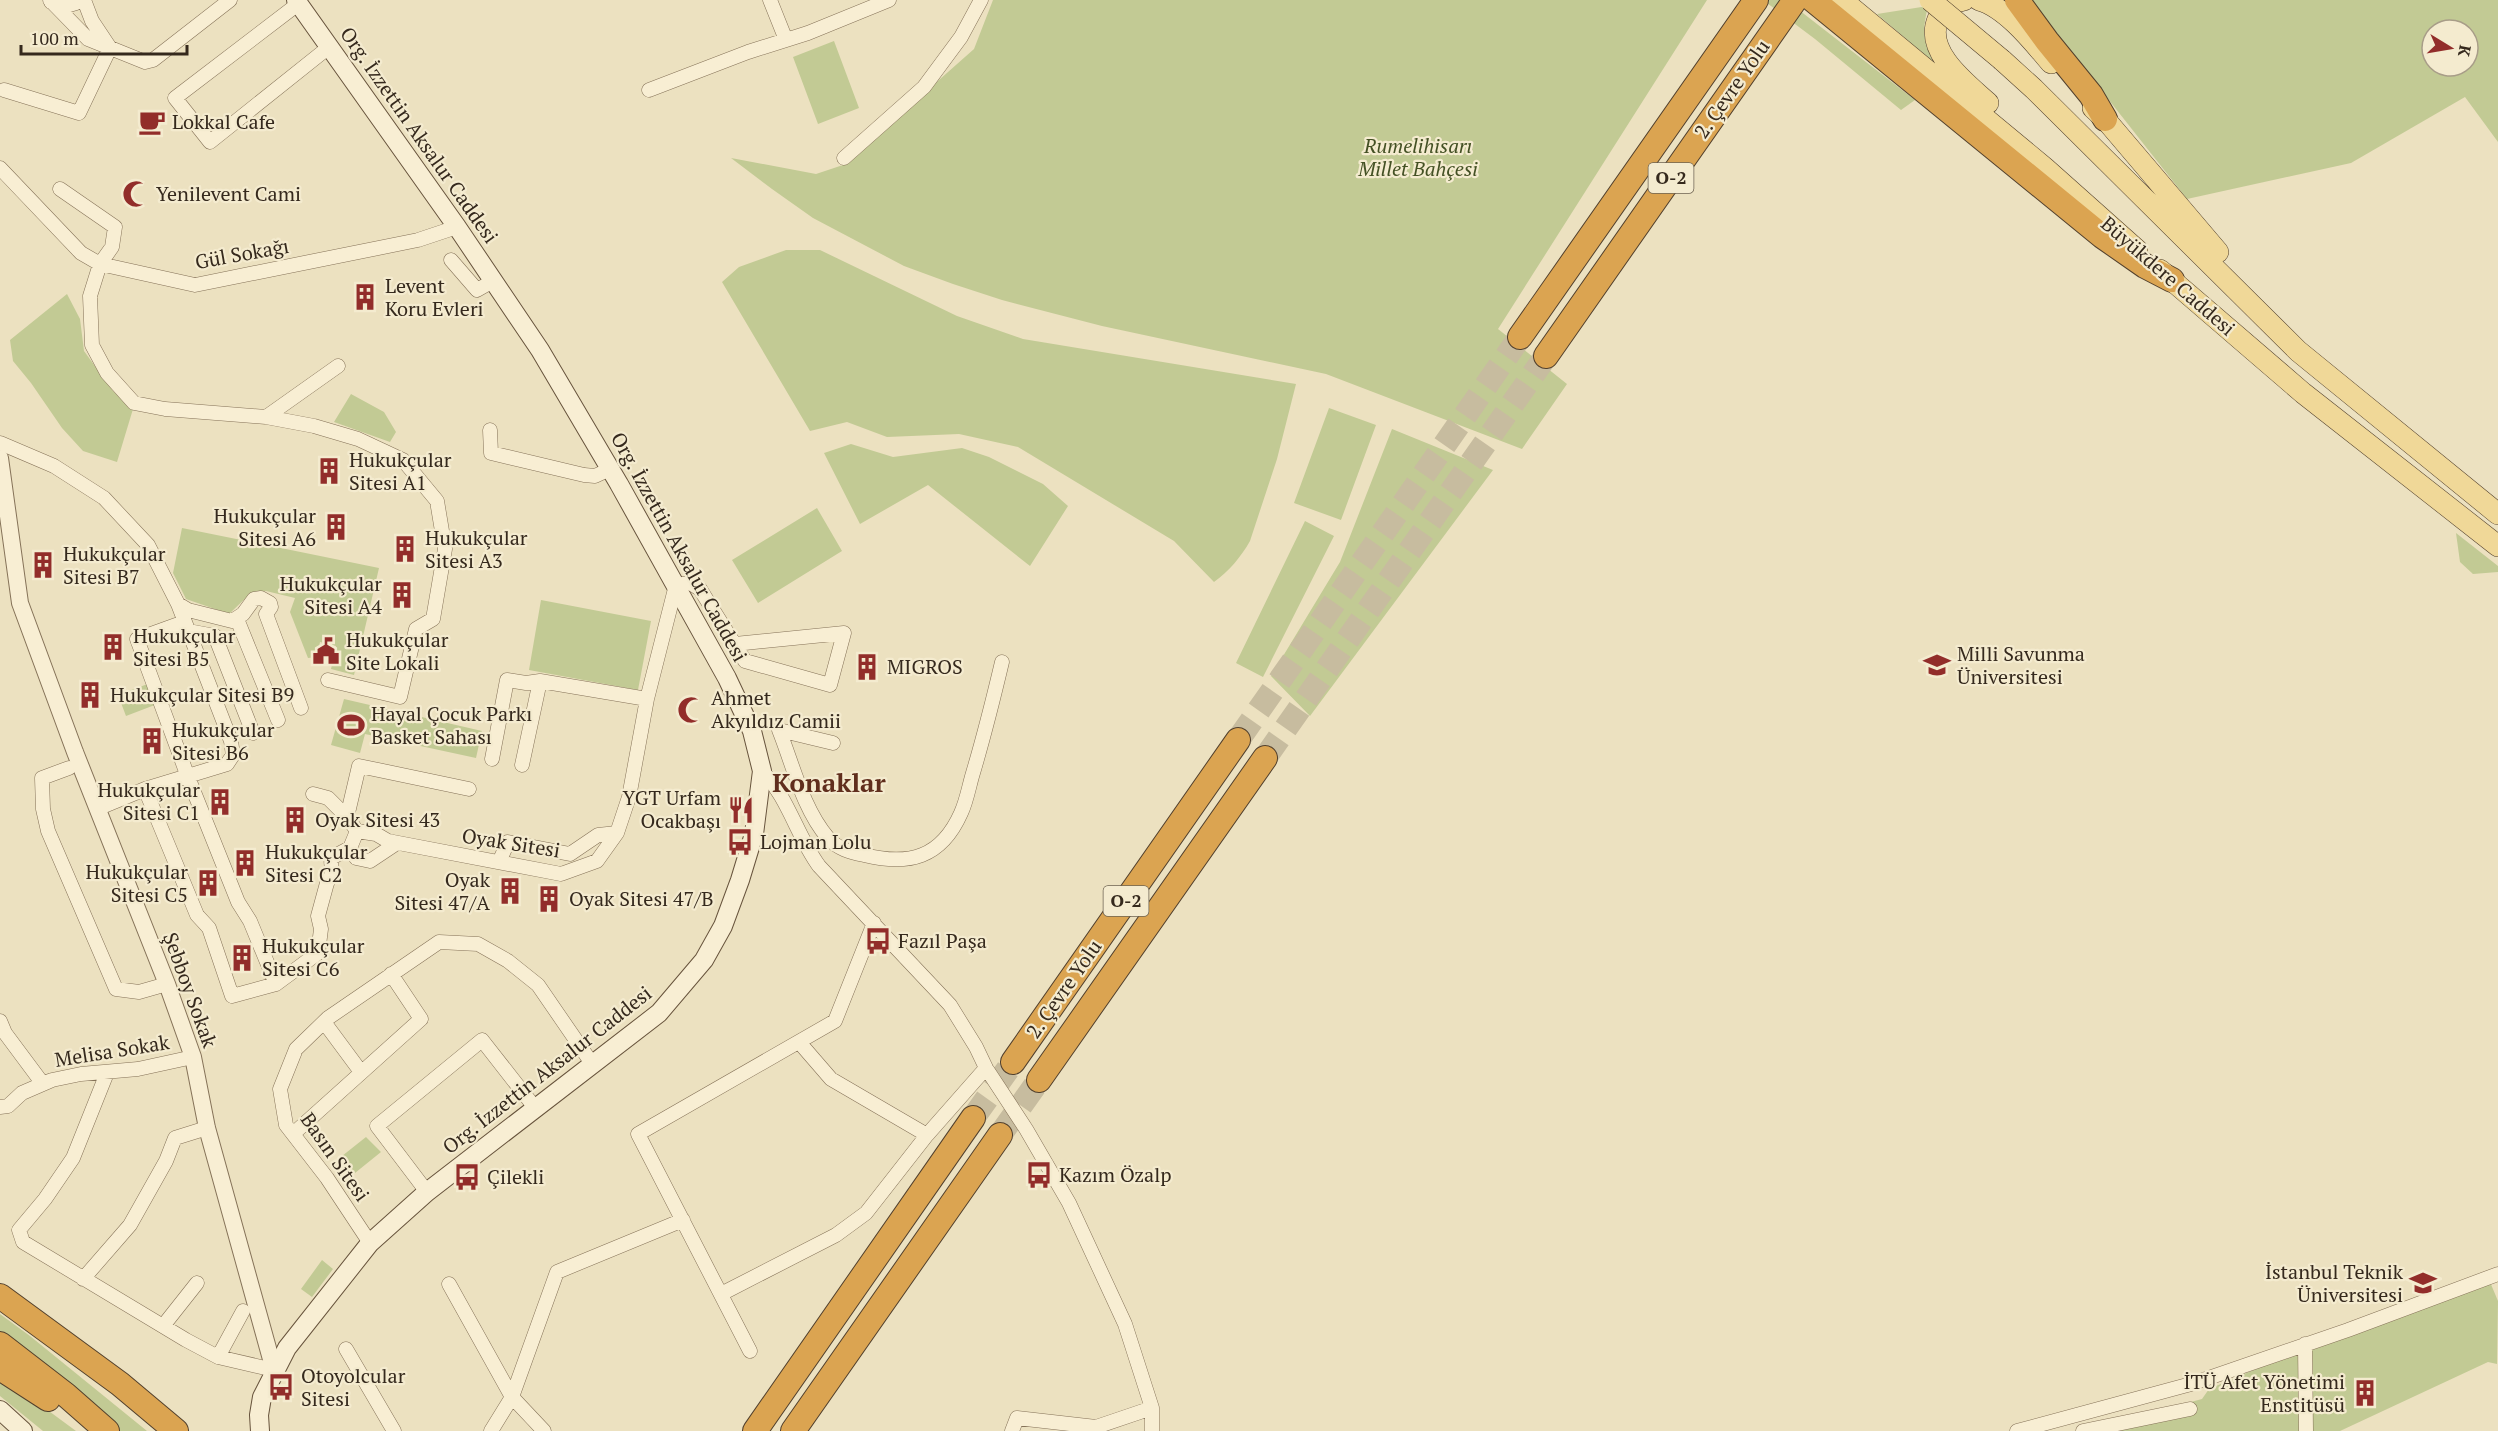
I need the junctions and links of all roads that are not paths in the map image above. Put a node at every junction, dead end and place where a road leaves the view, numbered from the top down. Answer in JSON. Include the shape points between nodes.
{"nodes":[{"id":1,"x":78,"y":0,"type":"edge"},
{"id":2,"x":84,"y":0,"type":"edge"},
{"id":3,"x":230,"y":0,"type":"edge"},
{"id":4,"x":771,"y":0,"type":"edge"},
{"id":5,"x":889,"y":0,"type":"edge"},
{"id":6,"x":981,"y":0,"type":"edge"},
{"id":7,"x":1756,"y":0,"type":"edge"},
{"id":8,"x":1795,"y":0,"type":"edge"},
{"id":9,"x":1930,"y":0,"type":"edge"},
{"id":10,"x":1964,"y":0,"type":"edge"},
{"id":11,"x":1979,"y":0,"type":"edge"},
{"id":12,"x":2017,"y":0,"type":"edge"},
{"id":13,"x":51,"y":1,"type":"edge"},
{"id":14,"x":297,"y":2,"type":"edge"},
{"id":15,"x":1827,"y":4,"type":"edge"},
{"id":16,"x":786,"y":40,"type":"junction"},
{"id":17,"x":329,"y":47,"type":"junction"},
{"id":18,"x":110,"y":48,"type":"junction"},
{"id":19,"x":4,"y":90,"type":"dead end"},
{"id":20,"x":649,"y":90,"type":"dead end"},
{"id":21,"x":2105,"y":119,"type":"junction"},
{"id":22,"x":844,"y":158,"type":"dead end"},
{"id":23,"x":0,"y":168,"type":"edge"},
{"id":24,"x":2045,"y":168,"type":"junction"},
{"id":25,"x":60,"y":189,"type":"dead end"},
{"id":26,"x":457,"y":226,"type":"junction"},
{"id":27,"x":451,"y":260,"type":"dead end"},
{"id":28,"x":100,"y":264,"type":"junction"},
{"id":29,"x":493,"y":280,"type":"junction"},
{"id":30,"x":2172,"y":280,"type":"junction"},
{"id":31,"x":2259,"y":311,"type":"junction"},
{"id":32,"x":1520,"y":337,"type":"tunnel mouth"},
{"id":33,"x":1546,"y":356,"type":"tunnel mouth"},
{"id":34,"x":338,"y":366,"type":"dead end"},
{"id":35,"x":266,"y":417,"type":"junction"},
{"id":36,"x":490,"y":430,"type":"dead end"},
{"id":37,"x":0,"y":442,"type":"edge"},
{"id":38,"x":0,"y":458,"type":"edge"},
{"id":39,"x":610,"y":469,"type":"junction"},
{"id":40,"x":2498,"y":514,"type":"edge"},
{"id":41,"x":2498,"y":546,"type":"edge"},
{"id":42,"x":676,"y":585,"type":"junction"},
{"id":43,"x":178,"y":604,"type":"junction"},
{"id":44,"x":237,"y":619,"type":"junction"},
{"id":45,"x":186,"y":627,"type":"junction"},
{"id":46,"x":735,"y":644,"type":"junction"},
{"id":47,"x":1002,"y":662,"type":"dead end"},
{"id":48,"x":328,"y":680,"type":"dead end"},
{"id":49,"x":540,"y":681,"type":"junction"},
{"id":50,"x":647,"y":699,"type":"junction"},
{"id":51,"x":301,"y":708,"type":"dead end"},
{"id":52,"x":278,"y":720,"type":"dead end"},
{"id":53,"x":253,"y":733,"type":"dead end"},
{"id":54,"x":1238,"y":740,"type":"tunnel mouth"},
{"id":55,"x":832,"y":743,"type":"dead end"},
{"id":56,"x":1265,"y":758,"type":"tunnel mouth"},
{"id":57,"x":492,"y":759,"type":"dead end"},
{"id":58,"x":522,"y":765,"type":"dead end"},
{"id":59,"x":69,"y":768,"type":"dead end"},
{"id":60,"x":762,"y":771,"type":"junction"},
{"id":61,"x":188,"y":777,"type":"junction"},
{"id":62,"x":145,"y":789,"type":"junction"},
{"id":63,"x":470,"y":789,"type":"dead end"},
{"id":64,"x":313,"y":794,"type":"dead end"},
{"id":65,"x":99,"y":808,"type":"junction"},
{"id":66,"x":347,"y":817,"type":"junction"},
{"id":67,"x":357,"y":831,"type":"junction"},
{"id":68,"x":617,"y":833,"type":"junction"},
{"id":69,"x":397,"y":843,"type":"junction"},
{"id":70,"x":350,"y":848,"type":"junction"},
{"id":71,"x":499,"y":862,"type":"junction"},
{"id":72,"x":874,"y":923,"type":"junction"},
{"id":73,"x":391,"y":974,"type":"junction"},
{"id":74,"x":167,"y":984,"type":"junction"},
{"id":75,"x":276,"y":984,"type":"junction"},
{"id":76,"x":0,"y":1021,"type":"edge"},
{"id":77,"x":324,"y":1022,"type":"junction"},
{"id":78,"x":799,"y":1042,"type":"junction"},
{"id":79,"x":193,"y":1057,"type":"junction"},
{"id":80,"x":1013,"y":1062,"type":"tunnel mouth"},
{"id":81,"x":593,"y":1065,"type":"junction"},
{"id":82,"x":986,"y":1068,"type":"junction"},
{"id":83,"x":362,"y":1072,"type":"junction"},
{"id":84,"x":107,"y":1073,"type":"junction"},
{"id":85,"x":1039,"y":1080,"type":"tunnel mouth"},
{"id":86,"x":43,"y":1084,"type":"junction"},
{"id":87,"x":3,"y":1105,"type":"edge"},
{"id":88,"x":536,"y":1109,"type":"junction"},
{"id":89,"x":973,"y":1118,"type":"tunnel mouth"},
{"id":90,"x":207,"y":1128,"type":"junction"},
{"id":91,"x":293,"y":1134,"type":"junction"},
{"id":92,"x":927,"y":1135,"type":"junction"},
{"id":93,"x":1000,"y":1135,"type":"tunnel mouth"},
{"id":94,"x":427,"y":1192,"type":"junction"},
{"id":95,"x":683,"y":1220,"type":"junction"},
{"id":96,"x":370,"y":1243,"type":"junction"},
{"id":97,"x":2498,"y":1274,"type":"edge"},
{"id":98,"x":83,"y":1279,"type":"junction"},
{"id":99,"x":197,"y":1282,"type":"dead end"},
{"id":100,"x":449,"y":1284,"type":"dead end"},
{"id":101,"x":721,"y":1294,"type":"junction"},
{"id":102,"x":0,"y":1296,"type":"edge"},
{"id":103,"x":243,"y":1311,"type":"dead end"},
{"id":104,"x":163,"y":1326,"type":"junction"},
{"id":105,"x":0,"y":1344,"type":"edge"},
{"id":106,"x":2305,"y":1344,"type":"junction"},
{"id":107,"x":346,"y":1349,"type":"dead end"},
{"id":108,"x":750,"y":1351,"type":"dead end"},
{"id":109,"x":218,"y":1357,"type":"junction"},
{"id":110,"x":0,"y":1368,"type":"edge"},
{"id":111,"x":274,"y":1370,"type":"junction"},
{"id":112,"x":512,"y":1397,"type":"junction"},
{"id":113,"x":1152,"y":1408,"type":"junction"},
{"id":114,"x":2190,"y":1409,"type":"dead end"},
{"id":115,"x":0,"y":1410,"type":"edge"},
{"id":116,"x":23,"y":1431,"type":"edge"},
{"id":117,"x":90,"y":1431,"type":"edge"},
{"id":118,"x":107,"y":1431,"type":"edge"},
{"id":119,"x":176,"y":1431,"type":"edge"},
{"id":120,"x":260,"y":1431,"type":"edge"},
{"id":121,"x":394,"y":1431,"type":"edge"},
{"id":122,"x":491,"y":1431,"type":"edge"},
{"id":123,"x":544,"y":1431,"type":"edge"},
{"id":124,"x":755,"y":1431,"type":"edge"},
{"id":125,"x":793,"y":1431,"type":"edge"},
{"id":126,"x":1012,"y":1431,"type":"edge"},
{"id":127,"x":1152,"y":1431,"type":"edge"},
{"id":128,"x":2017,"y":1431,"type":"edge"},
{"id":129,"x":2083,"y":1431,"type":"edge"},
{"id":130,"x":2306,"y":1431,"type":"edge"}],
"edges":[{"from":1,"to":13,"type":"street","via":[[66,6]]},
{"from":2,"to":18,"type":"street"},
{"from":3,"to":18,"type":"street","via":[[153,60],[145,62]]},
{"from":4,"to":16,"type":"street"},
{"from":5,"to":16,"type":"street"},
{"from":6,"to":22,"type":"street","via":[[961,37],[924,87]]},
{"from":7,"to":32,"type":"highway","name":"2. Çevre Yolu","number":"O-2"},
{"from":8,"to":33,"type":"highway","name":"2. Çevre Yolu","number":"O-2"},
{"from":9,"to":31,"type":"main road","name":"Büyükdere Caddesi","bridge":true,"via":[[2034,89]]},
{"from":10,"to":24,"type":"main road","via":[[1941,13],[1936,41],[1958,75],[2028,139]]},
{"from":11,"to":21,"type":"main road","via":[[2014,23]]},
{"from":12,"to":21,"type":"highway","via":[[2091,95]]},
{"from":13,"to":18,"type":"street","via":[[88,39]]},
{"from":14,"to":17,"type":"main road","name":"Org. İzzettin Aksalur Caddesi"},
{"from":14,"to":17,"type":"street","via":[[176,98],[210,142]]},
{"from":15,"to":24,"type":"main road","name":"Büyükdere Caddesi"},
{"from":15,"to":30,"type":"highway","via":[[2102,236]]},
{"from":16,"to":20,"type":"street"},
{"from":17,"to":26,"type":"main road","name":"Org. İzzettin Aksalur Caddesi"},
{"from":18,"to":19,"type":"street","via":[[79,114]]},
{"from":21,"to":31,"type":"main road","via":[[2242,281]]},
{"from":23,"to":28,"type":"street","name":"Gül Sokağı","via":[[81,254]]},
{"from":24,"to":30,"type":"main road","name":"Büyükdere Caddesi"},
{"from":25,"to":28,"type":"street","via":[[115,227],[112,248]]},
{"from":26,"to":28,"type":"street","name":"Gül Sokağı","via":[[418,240],[195,285]]},
{"from":26,"to":29,"type":"main road","name":"Org. İzzettin Aksalur Caddesi"},
{"from":27,"to":29,"type":"street","via":[[477,290]]},
{"from":28,"to":35,"type":"street","via":[[90,296],[92,345],[107,373],[134,403]]},
{"from":29,"to":39,"type":"main road","name":"Org. İzzettin Aksalur Caddesi","via":[[540,350]]},
{"from":30,"to":41,"type":"main road","name":"Büyükdere Caddesi","via":[[2303,393]]},
{"from":31,"to":40,"type":"main road","name":"Büyükdere Caddesi","via":[[2339,386]]},
{"from":34,"to":35,"type":"street"},
{"from":35,"to":48,"type":"street","via":[[358,439],[403,460],[437,501],[446,549],[433,619],[416,629],[400,697]]},
{"from":36,"to":39,"type":"street","via":[[491,453],[584,475],[595,476]]},
{"from":37,"to":43,"type":"street","via":[[54,466],[104,498],[148,545]]},
{"from":38,"to":65,"type":"street","name":"Şebboy Sokak","via":[[20,603]]},
{"from":39,"to":42,"type":"main road","name":"Org. İzzettin Aksalur Caddesi"},
{"from":42,"to":46,"type":"street","via":[[690,583],[700,589]]},
{"from":42,"to":50,"type":"street","name":"Oyak Sitesi"},
{"from":42,"to":60,"type":"main road","name":"Org. İzzettin Aksalur Caddesi","via":[[753,731]]},
{"from":43,"to":44,"type":"street","via":[[225,620]]},
{"from":43,"to":45,"type":"street"},
{"from":44,"to":51,"type":"street","via":[[254,599],[270,603],[266,614]]},
{"from":44,"to":52,"type":"street"},
{"from":45,"to":53,"type":"street","via":[[215,636]]},
{"from":45,"to":61,"type":"street","via":[[233,755],[227,764]]},
{"from":45,"to":61,"type":"street","via":[[137,639]]},
{"from":46,"to":46,"type":"street","via":[[745,661],[830,686],[844,633]]},
{"from":47,"to":55,"type":"street","via":[[961,813],[946,838],[929,853],[914,859],[888,861],[846,851],[829,839],[812,815],[779,730]]},
{"from":49,"to":50,"type":"street"},
{"from":49,"to":57,"type":"street","via":[[507,680]]},
{"from":49,"to":58,"type":"street"},
{"from":50,"to":68,"type":"street","name":"Oyak Sitesi"},
{"from":54,"to":80,"type":"highway","name":"2. Çevre Yolu","number":"O-2"},
{"from":56,"to":85,"type":"highway","name":"2. Çevre Yolu","number":"O-2"},
{"from":59,"to":74,"type":"street","via":[[42,778],[45,820],[116,989],[139,993]]},
{"from":60,"to":72,"type":"street","via":[[774,783],[808,851]]},
{"from":60,"to":81,"type":"main road","name":"Org. İzzettin Aksalur Caddesi","via":[[754,834],[714,944],[659,1013]]},
{"from":61,"to":62,"type":"street"},
{"from":61,"to":75,"type":"street"},
{"from":62,"to":65,"type":"street"},
{"from":62,"to":75,"type":"street","via":[[197,915],[209,928],[232,996]]},
{"from":63,"to":66,"type":"street","via":[[359,766]]},
{"from":64,"to":66,"type":"street","via":[[328,798]]},
{"from":65,"to":74,"type":"street","name":"Şebboy Sokak"},
{"from":66,"to":67,"type":"street"},
{"from":67,"to":69,"type":"street","name":"Oyak Sitesi"},
{"from":67,"to":70,"type":"street"},
{"from":68,"to":71,"type":"street","name":"Oyak Sitesi","via":[[597,861],[561,874]]},
{"from":68,"to":71,"type":"street","via":[[598,835],[570,854],[508,842]]},
{"from":69,"to":70,"type":"street","via":[[370,861],[356,858]]},
{"from":69,"to":71,"type":"street","name":"Oyak Sitesi"},
{"from":70,"to":75,"type":"street","via":[[324,857],[332,874],[318,916],[318,953]]},
{"from":72,"to":78,"type":"street","via":[[835,1021]]},
{"from":72,"to":82,"type":"street","via":[[950,1005]]},
{"from":73,"to":77,"type":"street","name":"Basın Sitesi"},
{"from":73,"to":81,"type":"street","name":"Basın Sitesi","via":[[439,942],[478,944],[538,985]]},
{"from":73,"to":83,"type":"street","via":[[421,1018]]},
{"from":74,"to":79,"type":"street","name":"Şebboy Sokak"},
{"from":76,"to":86,"type":"street","via":[[4,1033]]},
{"from":77,"to":83,"type":"street"},
{"from":77,"to":91,"type":"street","name":"Basın Sitesi","via":[[296,1049],[280,1089],[286,1125]]},
{"from":78,"to":92,"type":"street","via":[[831,1078]]},
{"from":78,"to":95,"type":"street","via":[[638,1134]]},
{"from":79,"to":84,"type":"street","name":"Melisa Sokak"},
{"from":79,"to":90,"type":"street","name":"Şebboy Sokak"},
{"from":81,"to":88,"type":"main road","name":"Org. İzzettin Aksalur Caddesi"},
{"from":82,"to":92,"type":"street"},
{"from":82,"to":113,"type":"street","via":[[1069,1203],[1125,1324]]},
{"from":83,"to":91,"type":"street"},
{"from":84,"to":86,"type":"street","name":"Melisa Sokak","via":[[81,1074]]},
{"from":84,"to":98,"type":"street","via":[[73,1158],[19,1230],[23,1242]]},
{"from":86,"to":87,"type":"street","name":"Melisa Sokak"},
{"from":88,"to":94,"type":"main road","name":"Org. İzzettin Aksalur Caddesi"},
{"from":88,"to":94,"type":"street","via":[[482,1040],[377,1126]]},
{"from":89,"to":124,"type":"highway"},
{"from":90,"to":98,"type":"street","via":[[175,1138],[130,1225]]},
{"from":90,"to":111,"type":"street","name":"Şebboy Sokak"},
{"from":91,"to":96,"type":"street","name":"Basın Sitesi"},
{"from":92,"to":101,"type":"street","via":[[866,1213],[836,1235]]},
{"from":93,"to":125,"type":"highway"},
{"from":94,"to":96,"type":"main road","name":"Org. İzzettin Aksalur Caddesi"},
{"from":95,"to":101,"type":"street"},
{"from":95,"to":112,"type":"street","via":[[557,1272]]},
{"from":96,"to":111,"type":"main road","name":"Org. İzzettin Aksalur Caddesi","via":[[287,1347]]},
{"from":97,"to":106,"type":"street"},
{"from":98,"to":104,"type":"street"},
{"from":99,"to":104,"type":"street"},
{"from":100,"to":112,"type":"street"},
{"from":101,"to":108,"type":"street"},
{"from":102,"to":119,"type":"highway","via":[[120,1384]]},
{"from":103,"to":109,"type":"street"},
{"from":104,"to":109,"type":"street"},
{"from":105,"to":118,"type":"highway"},
{"from":106,"to":128,"type":"street","via":[[2191,1384]]},
{"from":106,"to":130,"type":"street"},
{"from":107,"to":121,"type":"street"},
{"from":109,"to":111,"type":"street"},
{"from":110,"to":117,"type":"highway"},
{"from":111,"to":120,"type":"main road","name":"Org. İzzettin Aksalur Caddesi","via":[[262,1397]]},
{"from":112,"to":122,"type":"street"},
{"from":112,"to":123,"type":"street"},
{"from":113,"to":126,"type":"street","via":[[1096,1427],[1017,1418]]},
{"from":113,"to":127,"type":"street"},
{"from":114,"to":129,"type":"street"},
{"from":115,"to":116,"type":"main road"}]}
